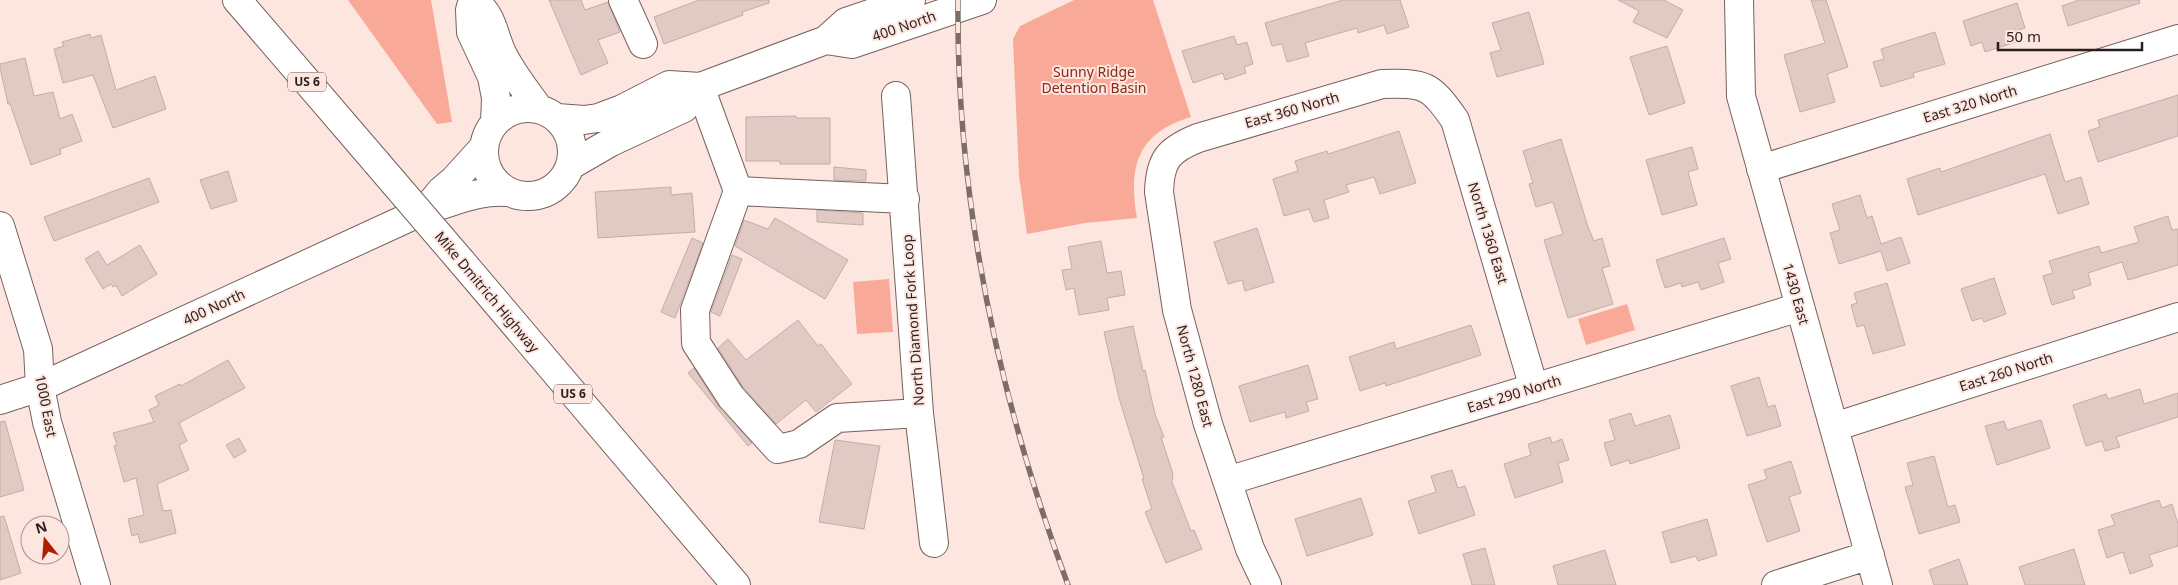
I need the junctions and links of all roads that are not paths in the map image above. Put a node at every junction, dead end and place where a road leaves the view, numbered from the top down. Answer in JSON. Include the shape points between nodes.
{"nodes":[{"id":1,"x":237,"y":0,"type":"edge"},
{"id":2,"x":623,"y":0,"type":"edge"},
{"id":3,"x":911,"y":0,"type":"edge"},
{"id":4,"x":982,"y":0,"type":"edge"},
{"id":5,"x":1739,"y":0,"type":"edge"},
{"id":6,"x":473,"y":1,"type":"edge"},
{"id":7,"x":2178,"y":39,"type":"edge"},
{"id":8,"x":826,"y":40,"type":"junction"},
{"id":9,"x":643,"y":44,"type":"dead end"},
{"id":10,"x":700,"y":87,"type":"junction"},
{"id":11,"x":1426,"y":87,"type":"joint"},
{"id":12,"x":896,"y":96,"type":"dead end"},
{"id":13,"x":548,"y":113,"type":"junction"},
{"id":14,"x":494,"y":122,"type":"junction"},
{"id":15,"x":483,"y":148,"type":"junction"},
{"id":16,"x":1165,"y":159,"type":"joint"},
{"id":17,"x":572,"y":164,"type":"junction"},
{"id":18,"x":1761,"y":169,"type":"junction"},
{"id":19,"x":738,"y":190,"type":"junction"},
{"id":20,"x":506,"y":192,"type":"junction"},
{"id":21,"x":905,"y":199,"type":"junction"},
{"id":22,"x":426,"y":210,"type":"junction"},
{"id":23,"x":0,"y":226,"type":"edge"},
{"id":24,"x":1800,"y":306,"type":"junction"},
{"id":25,"x":2178,"y":317,"type":"edge"},
{"id":26,"x":40,"y":387,"type":"junction"},
{"id":27,"x":1534,"y":388,"type":"junction"},
{"id":28,"x":0,"y":400,"type":"edge"},
{"id":29,"x":920,"y":413,"type":"junction"},
{"id":30,"x":1834,"y":427,"type":"junction"},
{"id":31,"x":1228,"y":481,"type":"junction"},
{"id":32,"x":934,"y":544,"type":"dead end"},
{"id":33,"x":1870,"y":555,"type":"junction"},
{"id":34,"x":96,"y":585,"type":"edge"},
{"id":35,"x":736,"y":585,"type":"edge"},
{"id":36,"x":1268,"y":585,"type":"edge"},
{"id":37,"x":1776,"y":585,"type":"edge"},
{"id":38,"x":1878,"y":585,"type":"edge"}],
"edges":[{"from":1,"to":35,"type":"main road","name":"Mike Dmitrich Highway","number":"US 6","bridge":true},
{"from":2,"to":9,"type":"main road"},
{"from":3,"to":8,"type":"main road","name":"400 North","via":[[846,22]]},
{"from":4,"to":8,"type":"main road","name":"400 North","via":[[852,44]]},
{"from":5,"to":18,"type":"main road","name":"1430 East","via":[[1740,96]]},
{"from":6,"to":13,"type":"main road","via":[[488,16],[504,58]]},
{"from":6,"to":14,"type":"main road","via":[[471,32],[492,77],[496,98]]},
{"from":7,"to":18,"type":"main road","name":"East 320 North"},
{"from":8,"to":10,"type":"main road","name":"400 North"},
{"from":10,"to":13,"type":"main road","via":[[669,85],[598,118],[584,120]]},
{"from":10,"to":17,"type":"main road","via":[[684,108]]},
{"from":10,"to":19,"type":"main road"},
{"from":11,"to":16,"type":"main road","name":"East 360 North","via":[[1382,84],[1198,138],[1179,146]]},
{"from":11,"to":27,"type":"main road","name":"North 1360 East","via":[[1455,120]]},
{"from":12,"to":21,"type":"main road","name":"North Diamond Fork Loop"},
{"from":13,"to":14,"type":"main road","via":[[514,110]]},
{"from":13,"to":17,"type":"main road","via":[[566,130],[571,141]]},
{"from":14,"to":15,"type":"main road"},
{"from":15,"to":20,"type":"main road","via":[[488,170]]},
{"from":15,"to":22,"type":"main road"},
{"from":16,"to":31,"type":"main road","name":"North 1280 East","via":[[1159,192],[1177,310],[1208,424]]},
{"from":17,"to":20,"type":"main road","via":[[561,183],[552,190],[535,196]]},
{"from":18,"to":24,"type":"main road","name":"1430 East"},
{"from":19,"to":21,"type":"main road"},
{"from":19,"to":29,"type":"main road","via":[[695,310],[696,343],[731,397],[778,449],[799,444],[836,418]]},
{"from":20,"to":22,"type":"main road","name":"400 North","via":[[489,191]]},
{"from":21,"to":29,"type":"main road","name":"North Diamond Fork Loop"},
{"from":22,"to":26,"type":"main road","name":"400 North"},
{"from":23,"to":26,"type":"main road","name":"1000 East","via":[[38,350]]},
{"from":24,"to":27,"type":"main road","name":"East 290 North"},
{"from":24,"to":30,"type":"main road","name":"1430 East"},
{"from":25,"to":30,"type":"main road","name":"East 260 North"},
{"from":26,"to":28,"type":"main road","name":"400 North"},
{"from":26,"to":34,"type":"main road","name":"1000 East","via":[[47,422]]},
{"from":27,"to":31,"type":"main road","name":"East 290 North"},
{"from":29,"to":32,"type":"main road","name":"North Diamond Fork Loop"},
{"from":30,"to":33,"type":"main road","name":"1430 East"},
{"from":31,"to":36,"type":"main road","name":"North 1280 East","via":[[1250,549]]},
{"from":33,"to":37,"type":"main road"},
{"from":33,"to":38,"type":"main road","name":"1430 East"}]}
